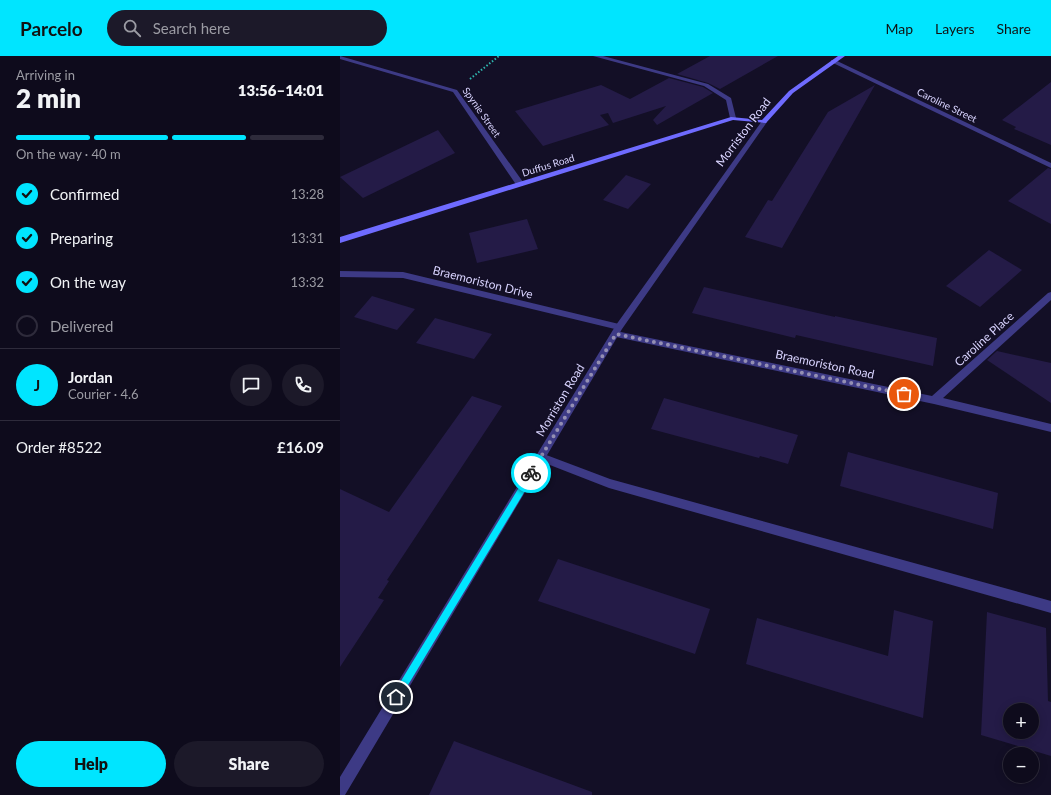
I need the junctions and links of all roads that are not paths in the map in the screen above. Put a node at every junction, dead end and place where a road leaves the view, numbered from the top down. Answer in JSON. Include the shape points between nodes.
{"nodes":[{"id":1,"x":596,"y":56,"type":"edge"},
{"id":2,"x":842,"y":56,"type":"edge"},
{"id":3,"x":340,"y":57,"type":"edge"},
{"id":4,"x":834,"y":61,"type":"junction"},
{"id":5,"x":733,"y":118,"type":"junction"},
{"id":6,"x":764,"y":122,"type":"junction"},
{"id":7,"x":1051,"y":166,"type":"edge"},
{"id":8,"x":520,"y":184,"type":"junction"},
{"id":9,"x":340,"y":240,"type":"edge"},
{"id":10,"x":340,"y":274,"type":"edge"},
{"id":11,"x":1051,"y":295,"type":"edge"},
{"id":12,"x":617,"y":331,"type":"junction"},
{"id":13,"x":934,"y":400,"type":"junction"},
{"id":14,"x":1051,"y":428,"type":"edge"},
{"id":15,"x":541,"y":457,"type":"junction"},
{"id":16,"x":1051,"y":607,"type":"edge"},
{"id":17,"x":340,"y":790,"type":"edge"}],
"edges":[{"from":1,"to":5,"type":"street","via":[[706,85],[729,99]]},
{"from":2,"to":4,"type":"main road","name":"Morriston Road"},
{"from":3,"to":8,"type":"street","name":"Spynie Street","via":[[455,90]]},
{"from":4,"to":6,"type":"main road","name":"Morriston Road","via":[[791,92]]},
{"from":4,"to":7,"type":"street","name":"Caroline Street"},
{"from":5,"to":6,"type":"main road","name":"Duffus Road"},
{"from":5,"to":8,"type":"main road","name":"Duffus Road"},
{"from":6,"to":12,"type":"street","name":"Morriston Road"},
{"from":8,"to":9,"type":"main road","name":"Duffus Road"},
{"from":10,"to":12,"type":"street","name":"Braemoriston Drive","via":[[403,275]]},
{"from":11,"to":13,"type":"street","name":"Caroline Place"},
{"from":12,"to":13,"type":"street","name":"Braemoriston Road"},
{"from":12,"to":15,"type":"street","name":"Morriston Road"},
{"from":13,"to":14,"type":"street","name":"Braemoriston Road"},
{"from":15,"to":16,"type":"street","via":[[609,483]]},
{"from":15,"to":17,"type":"street","name":"Morriston Road"}]}
